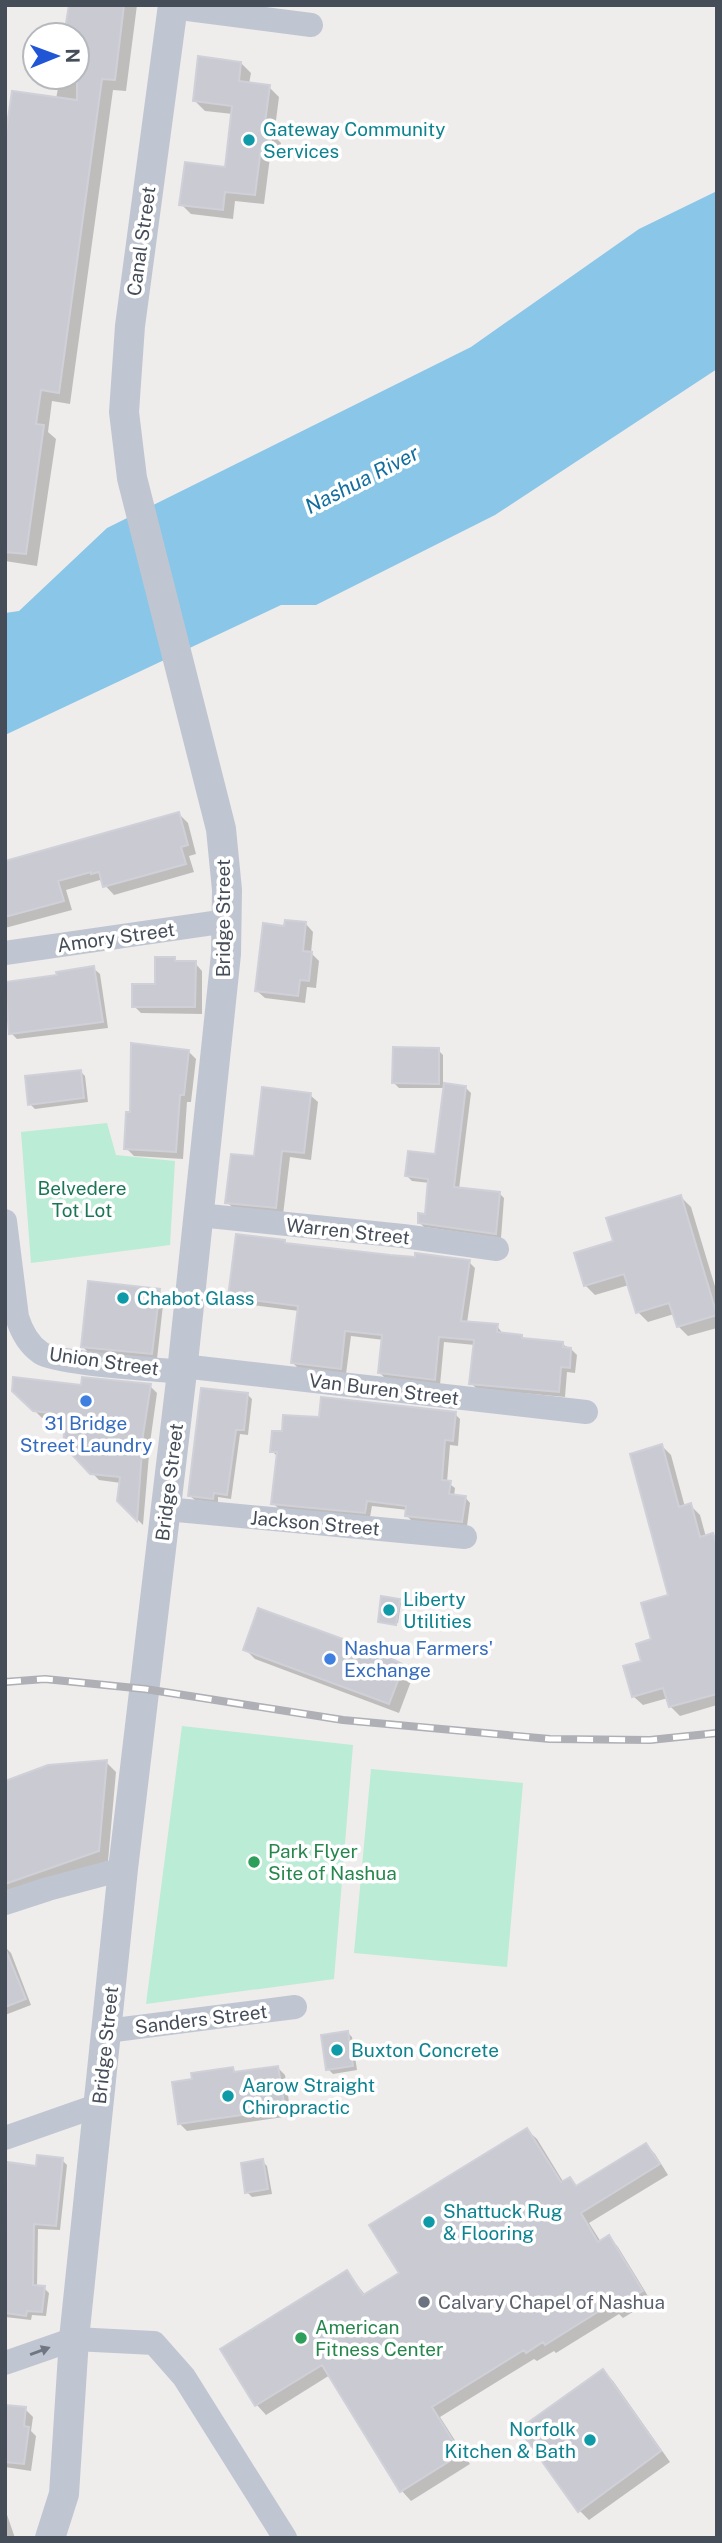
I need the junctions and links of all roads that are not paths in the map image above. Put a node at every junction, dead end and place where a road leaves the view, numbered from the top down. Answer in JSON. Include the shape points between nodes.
{"nodes":[{"id":1,"x":172,"y":6,"type":"edge"},
{"id":2,"x":311,"y":24,"type":"dead end"},
{"id":3,"x":132,"y":478,"type":"joint"},
{"id":4,"x":227,"y":921,"type":"junction"},
{"id":5,"x":5,"y":953,"type":"edge"},
{"id":6,"x":199,"y":1216,"type":"junction"},
{"id":7,"x":5,"y":1221,"type":"edge"},
{"id":8,"x":498,"y":1249,"type":"dead end"},
{"id":9,"x":182,"y":1369,"type":"junction"},
{"id":10,"x":586,"y":1412,"type":"dead end"},
{"id":11,"x":166,"y":1509,"type":"junction"},
{"id":12,"x":465,"y":1537,"type":"dead end"},
{"id":13,"x":123,"y":1869,"type":"junction"},
{"id":14,"x":5,"y":1903,"type":"edge"},
{"id":15,"x":295,"y":2007,"type":"dead end"},
{"id":16,"x":107,"y":2031,"type":"junction"},
{"id":17,"x":99,"y":2105,"type":"junction"},
{"id":18,"x":5,"y":2138,"type":"edge"},
{"id":19,"x":75,"y":2339,"type":"junction"},
{"id":20,"x":5,"y":2363,"type":"edge"},
{"id":21,"x":64,"y":2494,"type":"junction"},
{"id":22,"x":50,"y":2538,"type":"edge"},
{"id":23,"x":70,"y":2538,"type":"edge"},
{"id":24,"x":285,"y":2538,"type":"edge"}],
"edges":[{"from":1,"to":2,"type":"street"},
{"from":1,"to":3,"type":"street","name":"Canal Street","via":[[126,357],[124,411]]},
{"from":3,"to":4,"type":"street","name":"Bridge Street","via":[[221,830]]},
{"from":4,"to":5,"type":"street","name":"Amory Street"},
{"from":4,"to":6,"type":"street","name":"Bridge Street"},
{"from":6,"to":8,"type":"street","name":"Warren Street"},
{"from":6,"to":9,"type":"street","name":"Bridge Street"},
{"from":7,"to":9,"type":"street","name":"Union Street","via":[[17,1317],[40,1352]]},
{"from":9,"to":10,"type":"street","name":"Van Buren Street"},
{"from":9,"to":11,"type":"street","name":"Bridge Street"},
{"from":11,"to":12,"type":"street","name":"Jackson Street"},
{"from":11,"to":13,"type":"street","name":"Bridge Street"},
{"from":13,"to":14,"type":"street"},
{"from":13,"to":16,"type":"street","name":"Bridge Street"},
{"from":15,"to":16,"type":"street","name":"Sanders Street"},
{"from":16,"to":17,"type":"street","name":"Bridge Street"},
{"from":17,"to":18,"type":"street"},
{"from":17,"to":19,"type":"street","name":"Bridge Street"},
{"from":20,"to":19,"type":"street","one_way":true},
{"from":19,"to":21,"type":"street","name":"Bridge Street"},
{"from":19,"to":24,"type":"street","via":[[154,2343],[184,2377]]},
{"from":21,"to":22,"type":"street","name":"Bridge Street"},
{"from":21,"to":23,"type":"street","name":"Bridge Street"}]}
